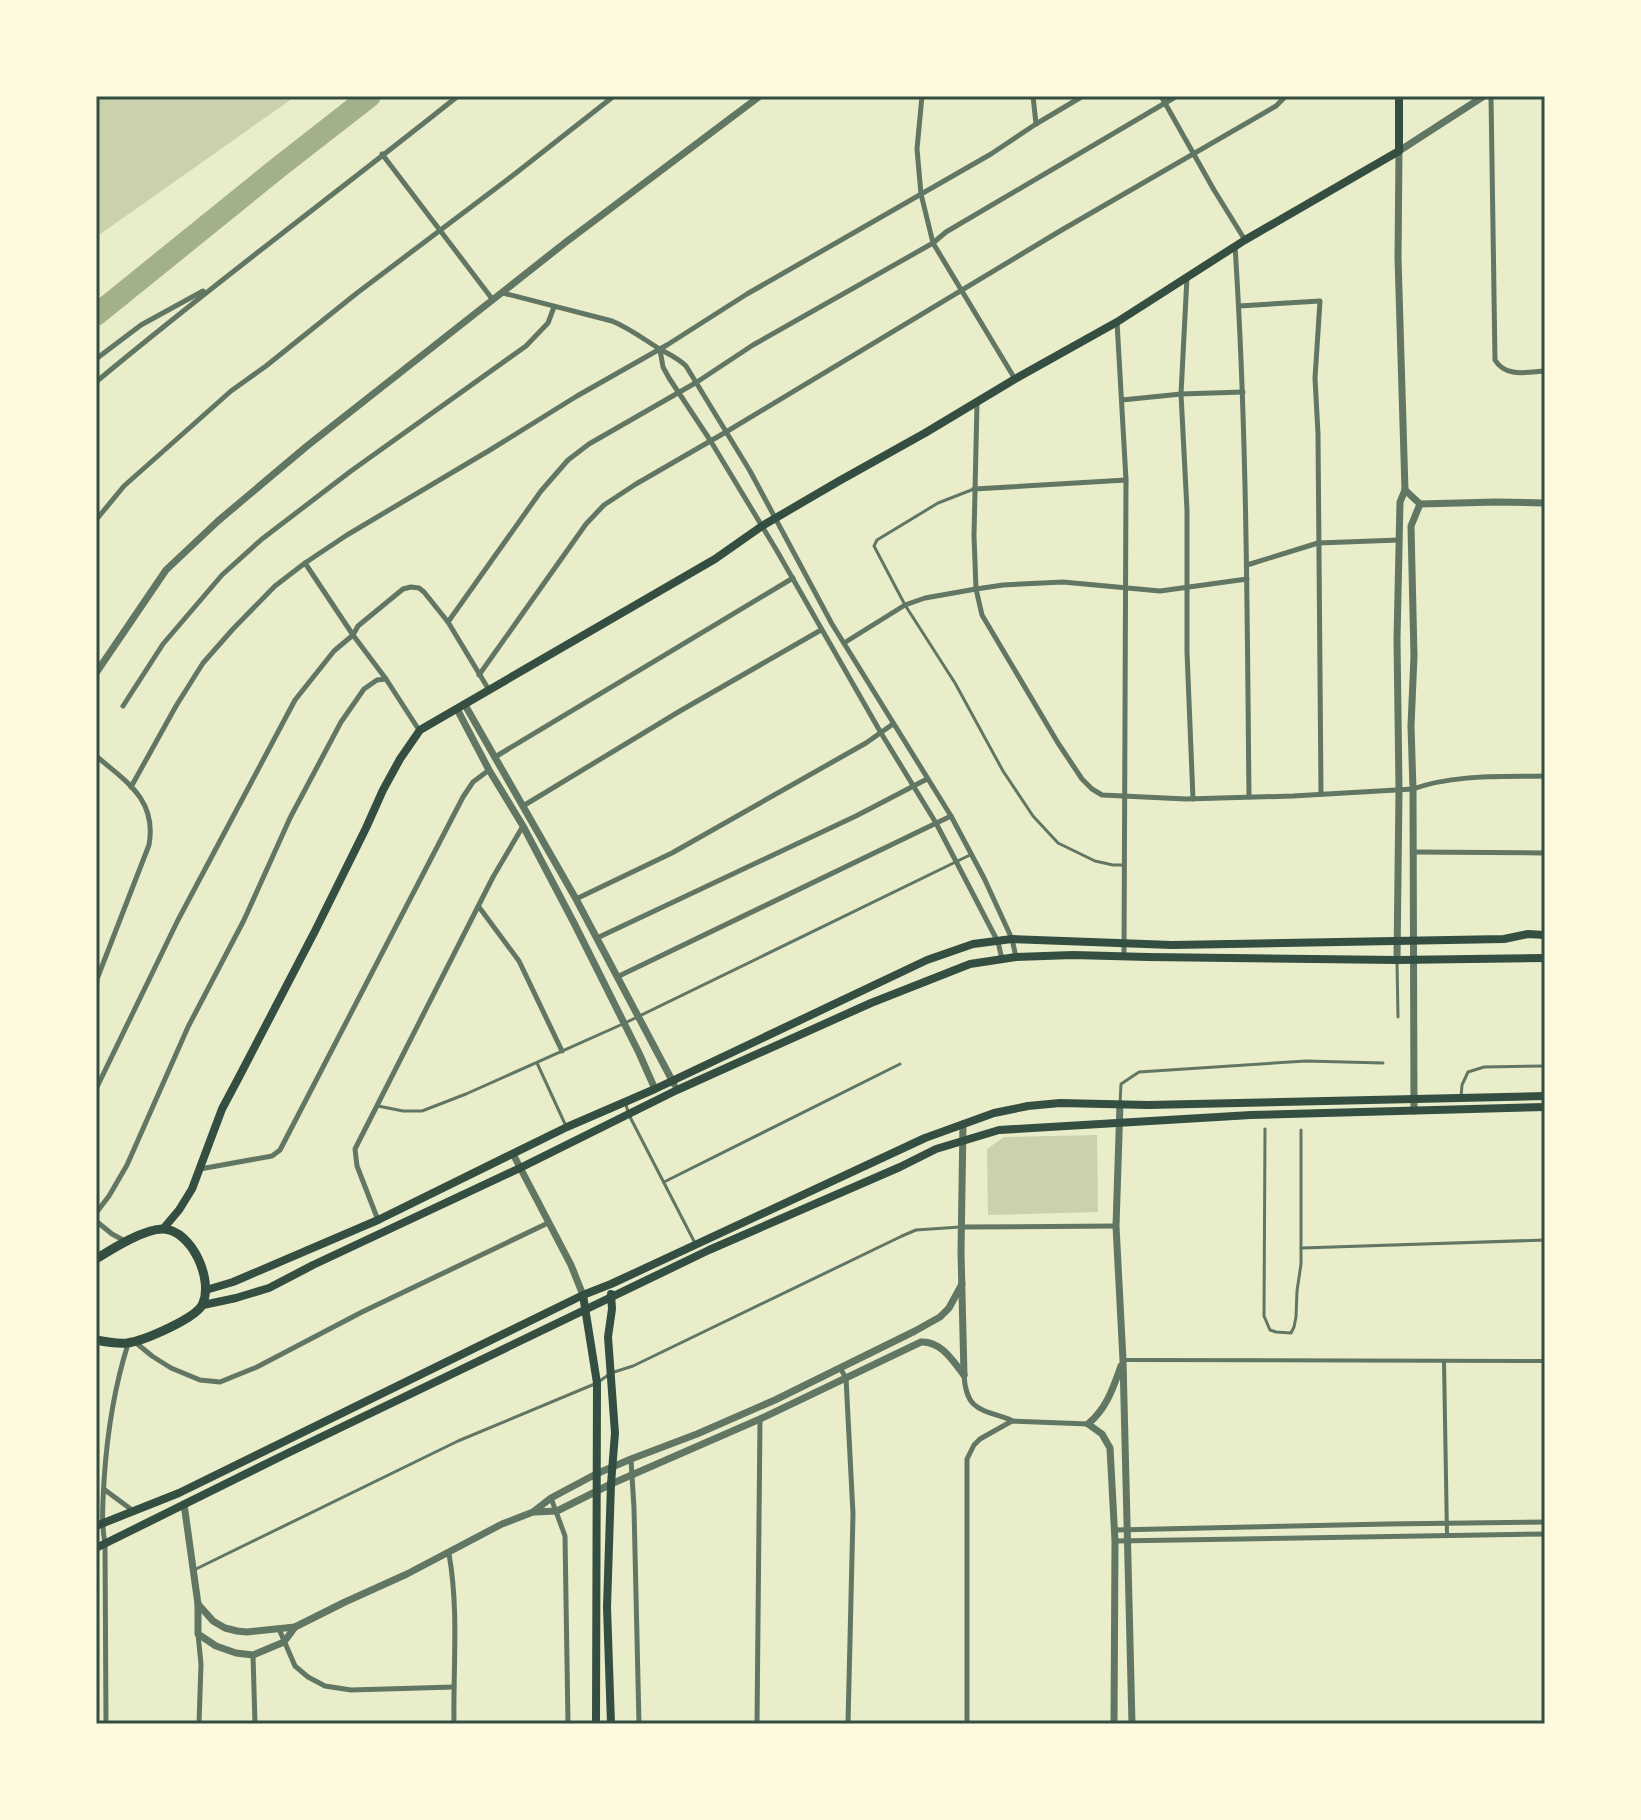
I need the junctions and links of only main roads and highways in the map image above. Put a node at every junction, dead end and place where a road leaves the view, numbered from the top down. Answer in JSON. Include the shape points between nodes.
{"nodes":[{"id":1,"x":1399,"y":96,"type":"edge"},
{"id":2,"x":1545,"y":935,"type":"edge"},
{"id":3,"x":1289,"y":942,"type":"junction"},
{"id":4,"x":1545,"y":958,"type":"edge"},
{"id":5,"x":1289,"y":959,"type":"junction"},
{"id":6,"x":1545,"y":1096,"type":"edge"},
{"id":7,"x":1545,"y":1107,"type":"edge"},
{"id":8,"x":163,"y":1229,"type":"junction"},
{"id":9,"x":696,"y":1245,"type":"junction"},
{"id":10,"x":701,"y":1255,"type":"junction"},
{"id":11,"x":96,"y":1259,"type":"edge"},
{"id":12,"x":611,"y":1284,"type":"junction"},
{"id":13,"x":206,"y":1290,"type":"junction"},
{"id":14,"x":583,"y":1295,"type":"junction"},
{"id":15,"x":611,"y":1298,"type":"junction"},
{"id":16,"x":203,"y":1305,"type":"junction"},
{"id":17,"x":586,"y":1310,"type":"junction"},
{"id":18,"x":96,"y":1340,"type":"edge"},
{"id":19,"x":98,"y":1525,"type":"edge"},
{"id":20,"x":100,"y":1546,"type":"edge"},
{"id":21,"x":596,"y":1724,"type":"edge"},
{"id":22,"x":611,"y":1724,"type":"edge"}],
"edges":[{"from":1,"to":8,"type":"main road","via":[[1399,151],[420,730],[383,790],[222,1109],[192,1189]]},
{"from":2,"to":3,"type":"main road"},
{"from":3,"to":5,"type":"main road"},
{"from":3,"to":13,"type":"main road","via":[[1172,945],[1012,939],[973,944],[927,960],[378,1220]]},
{"from":4,"to":5,"type":"main road"},
{"from":5,"to":16,"type":"main road","via":[[1073,955],[970,964],[677,1090],[269,1288]]},
{"from":6,"to":9,"type":"main road","via":[[1028,1106],[925,1138]]},
{"from":7,"to":10,"type":"main road","via":[[1251,1115],[999,1130],[936,1149]]},
{"from":8,"to":11,"type":"highway"},
{"from":8,"to":13,"type":"highway","via":[[175,1231],[192,1245]]},
{"from":9,"to":10,"type":"main road"},
{"from":9,"to":12,"type":"main road"},
{"from":10,"to":15,"type":"main road"},
{"from":12,"to":14,"type":"main road"},
{"from":12,"to":15,"type":"main road"},
{"from":13,"to":16,"type":"highway"},
{"from":14,"to":17,"type":"main road"},
{"from":14,"to":19,"type":"main road","via":[[179,1493]]},
{"from":15,"to":17,"type":"main road"},
{"from":15,"to":22,"type":"main road"},
{"from":16,"to":18,"type":"highway","via":[[168,1329],[132,1342]]},
{"from":17,"to":20,"type":"main road"},
{"from":17,"to":21,"type":"main road","via":[[597,1383]]}]}
